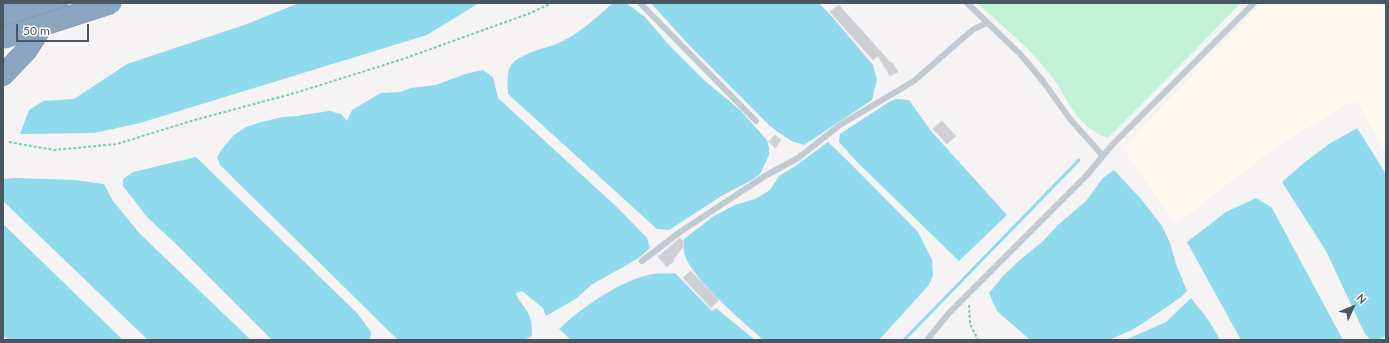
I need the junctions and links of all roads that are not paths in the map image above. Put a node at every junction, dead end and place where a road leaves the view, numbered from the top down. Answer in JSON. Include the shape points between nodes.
{"nodes":[{"id":1,"x":41,"y":3,"type":"edge"},
{"id":2,"x":57,"y":3,"type":"edge"},
{"id":3,"x":111,"y":3,"type":"edge"},
{"id":4,"x":640,"y":3,"type":"edge"},
{"id":5,"x":967,"y":3,"type":"edge"},
{"id":6,"x":1254,"y":3,"type":"edge"},
{"id":7,"x":3,"y":15,"type":"edge"},
{"id":8,"x":987,"y":23,"type":"junction"},
{"id":9,"x":3,"y":38,"type":"edge"},
{"id":10,"x":3,"y":75,"type":"edge"},
{"id":11,"x":756,"y":121,"type":"dead end"},
{"id":12,"x":1103,"y":156,"type":"junction"},
{"id":13,"x":642,"y":261,"type":"dead end"},
{"id":14,"x":927,"y":340,"type":"edge"}],
"edges":[{"from":1,"to":7,"type":"highway"},
{"from":2,"to":10,"type":"highway","via":[[26,51]]},
{"from":3,"to":9,"type":"highway","bridge":true},
{"from":4,"to":11,"type":"lane"},
{"from":5,"to":8,"type":"lane"},
{"from":6,"to":12,"type":"lane"},
{"from":8,"to":12,"type":"lane","via":[[1020,54],[1070,119]]},
{"from":8,"to":13,"type":"lane","via":[[962,38],[914,81],[840,125],[798,158],[714,209]]},
{"from":12,"to":14,"type":"lane","via":[[950,313]]}]}
